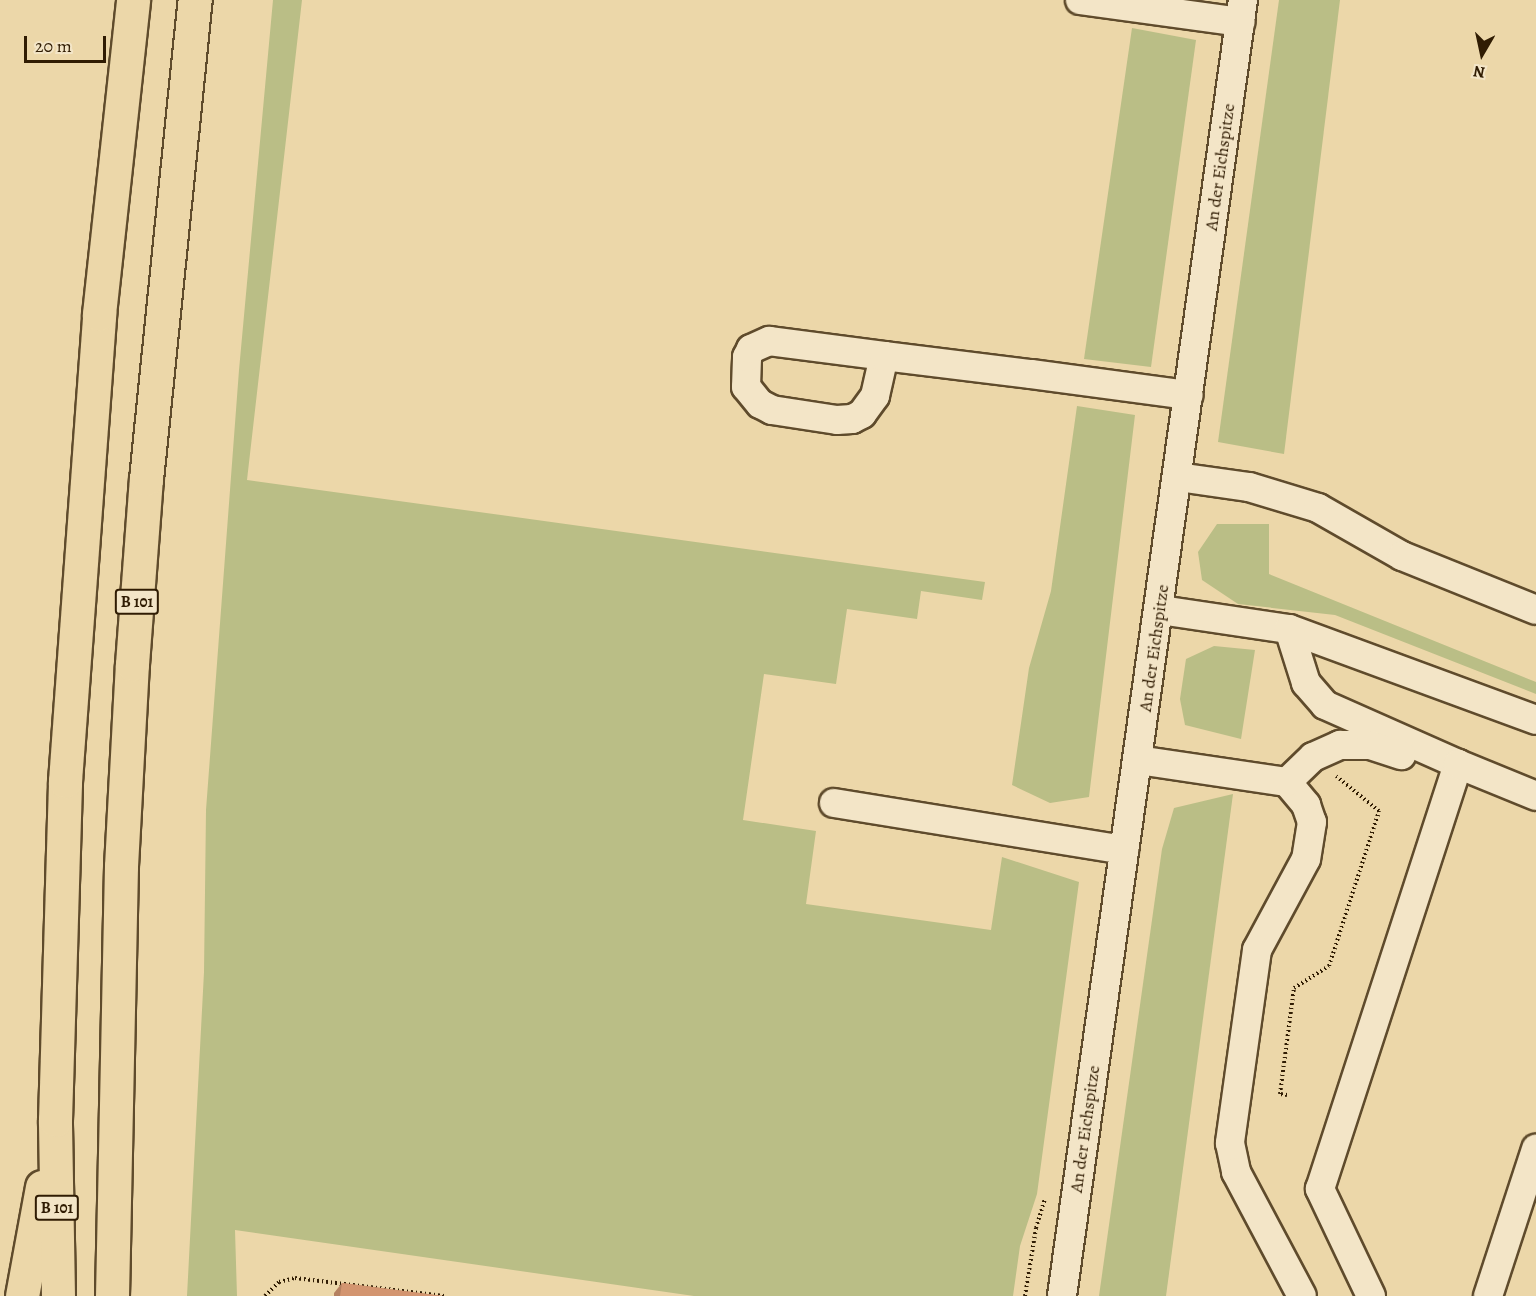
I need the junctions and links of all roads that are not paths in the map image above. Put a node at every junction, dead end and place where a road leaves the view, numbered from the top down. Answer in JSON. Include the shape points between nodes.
{"nodes":[{"id":1,"x":133,"y":0,"type":"edge"},
{"id":2,"x":195,"y":0,"type":"edge"},
{"id":3,"x":1080,"y":0,"type":"edge"},
{"id":4,"x":1241,"y":11,"type":"edge"},
{"id":5,"x":884,"y":356,"type":"junction"},
{"id":6,"x":1189,"y":395,"type":"junction"},
{"id":7,"x":1178,"y":477,"type":"junction"},
{"id":8,"x":1160,"y":610,"type":"junction"},
{"id":9,"x":1536,"y":610,"type":"edge"},
{"id":10,"x":1289,"y":629,"type":"junction"},
{"id":11,"x":1536,"y":720,"type":"edge"},
{"id":12,"x":1138,"y":760,"type":"junction"},
{"id":13,"x":1458,"y":764,"type":"junction"},
{"id":14,"x":1287,"y":782,"type":"junction"},
{"id":15,"x":1536,"y":796,"type":"edge"},
{"id":16,"x":834,"y":803,"type":"dead end"},
{"id":17,"x":1124,"y":850,"type":"junction"},
{"id":18,"x":55,"y":1120,"type":"junction"},
{"id":19,"x":1536,"y":1149,"type":"edge"},
{"id":20,"x":113,"y":1206,"type":"junction"},
{"id":21,"x":22,"y":1296,"type":"edge"},
{"id":22,"x":58,"y":1296,"type":"edge"},
{"id":23,"x":112,"y":1296,"type":"edge"},
{"id":24,"x":121,"y":1296,"type":"edge"},
{"id":25,"x":1062,"y":1296,"type":"edge"},
{"id":26,"x":1302,"y":1296,"type":"edge"},
{"id":27,"x":1371,"y":1296,"type":"edge"},
{"id":28,"x":1488,"y":1296,"type":"edge"}],
"edges":[{"from":1,"to":18,"type":"highway","number":"B 101","via":[[99,314],[75,620],[65,782]]},
{"from":2,"to":20,"type":"highway","number":"B 101","via":[[146,479],[132,664],[121,866]]},
{"from":3,"to":4,"type":"street"},
{"from":4,"to":6,"type":"street","name":"An der Eichspitze"},
{"from":5,"to":5,"type":"street","via":[[760,343],[747,357],[746,387],[760,404],[772,410],[852,419],[862,414],[876,396]]},
{"from":5,"to":6,"type":"street"},
{"from":6,"to":7,"type":"street","name":"An der Eichspitze"},
{"from":7,"to":8,"type":"street","name":"An der Eichspitze"},
{"from":7,"to":9,"type":"street","via":[[1249,487],[1318,508],[1402,556]]},
{"from":8,"to":10,"type":"street"},
{"from":8,"to":12,"type":"street","name":"An der Eichspitze"},
{"from":10,"to":11,"type":"street"},
{"from":10,"to":13,"type":"street","via":[[1306,683],[1325,705]]},
{"from":12,"to":14,"type":"street"},
{"from":12,"to":17,"type":"street","name":"An der Eichspitze"},
{"from":13,"to":14,"type":"street","via":[[1429,765],[1383,748],[1354,743],[1313,757]]},
{"from":13,"to":15,"type":"street"},
{"from":13,"to":27,"type":"street","via":[[1320,1189]]},
{"from":14,"to":26,"type":"street","via":[[1306,805],[1312,822],[1312,841],[1257,950],[1230,1143],[1236,1172]]},
{"from":16,"to":17,"type":"street"},
{"from":17,"to":25,"type":"street","name":"An der Eichspitze"},
{"from":18,"to":21,"type":"highway"},
{"from":18,"to":22,"type":"highway","number":"B 101"},
{"from":19,"to":28,"type":"street"},
{"from":20,"to":23,"type":"highway","number":"B 101"},
{"from":20,"to":24,"type":"highway"}]}
